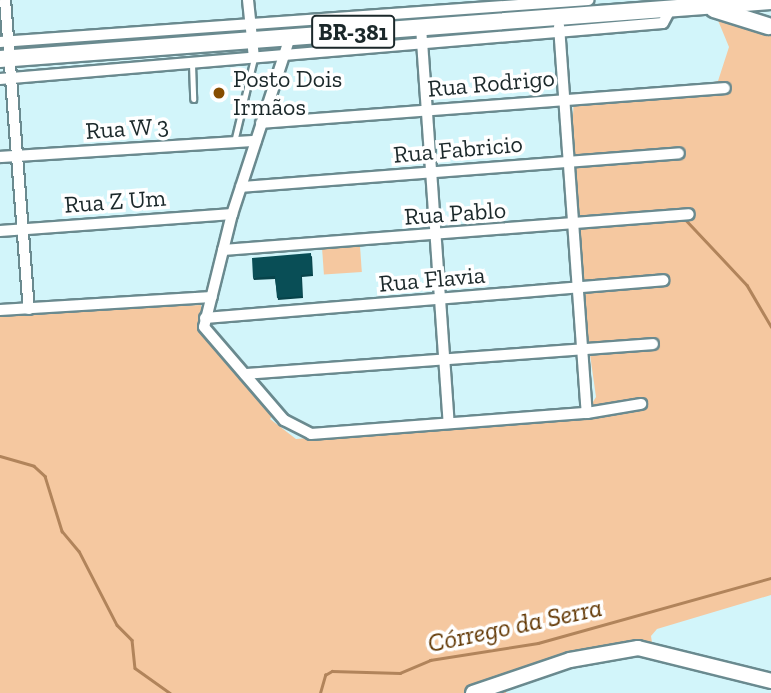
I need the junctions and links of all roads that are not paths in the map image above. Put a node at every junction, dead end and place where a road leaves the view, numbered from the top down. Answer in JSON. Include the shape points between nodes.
{"nodes":[{"id":1,"x":5,"y":0,"type":"edge"},
{"id":2,"x":248,"y":0,"type":"edge"},
{"id":3,"x":589,"y":0,"type":"edge"},
{"id":4,"x":763,"y":1,"type":"edge"},
{"id":5,"x":702,"y":4,"type":"edge"},
{"id":6,"x":490,"y":10,"type":"edge"},
{"id":7,"x":558,"y":25,"type":"junction"},
{"id":8,"x":770,"y":26,"type":"edge"},
{"id":9,"x":421,"y":27,"type":"junction"},
{"id":10,"x":251,"y":33,"type":"junction"},
{"id":11,"x":290,"y":37,"type":"junction"},
{"id":12,"x":4,"y":42,"type":"edge"},
{"id":13,"x":191,"y":45,"type":"junction"},
{"id":14,"x":171,"y":46,"type":"junction"},
{"id":15,"x":423,"y":46,"type":"junction"},
{"id":16,"x":284,"y":56,"type":"junction"},
{"id":17,"x":254,"y":58,"type":"junction"},
{"id":18,"x":5,"y":59,"type":"edge"},
{"id":19,"x":192,"y":64,"type":"junction"},
{"id":20,"x":172,"y":65,"type":"junction"},
{"id":21,"x":12,"y":78,"type":"junction"},
{"id":22,"x":0,"y":79,"type":"edge"},
{"id":23,"x":725,"y":88,"type":"dead end"},
{"id":24,"x":564,"y":98,"type":"junction"},
{"id":25,"x":193,"y":99,"type":"dead end"},
{"id":26,"x":428,"y":109,"type":"junction"},
{"id":27,"x":261,"y":123,"type":"junction"},
{"id":28,"x":256,"y":141,"type":"junction"},
{"id":29,"x":234,"y":142,"type":"junction"},
{"id":30,"x":679,"y":153,"type":"dead end"},
{"id":31,"x":15,"y":156,"type":"junction"},
{"id":32,"x":0,"y":157,"type":"edge"},
{"id":33,"x":569,"y":160,"type":"junction"},
{"id":34,"x":433,"y":174,"type":"junction"},
{"id":35,"x":241,"y":187,"type":"junction"},
{"id":36,"x":232,"y":214,"type":"junction"},
{"id":37,"x":689,"y":214,"type":"dead end"},
{"id":38,"x":573,"y":225,"type":"junction"},
{"id":39,"x":22,"y":229,"type":"junction"},
{"id":40,"x":0,"y":231,"type":"edge"},
{"id":41,"x":436,"y":237,"type":"junction"},
{"id":42,"x":223,"y":250,"type":"junction"},
{"id":43,"x":663,"y":280,"type":"dead end"},
{"id":44,"x":577,"y":287,"type":"junction"},
{"id":45,"x":212,"y":297,"type":"junction"},
{"id":46,"x":442,"y":300,"type":"junction"},
{"id":47,"x":29,"y":309,"type":"junction"},
{"id":48,"x":0,"y":310,"type":"edge"},
{"id":49,"x":205,"y":317,"type":"junction"},
{"id":50,"x":653,"y":344,"type":"dead end"},
{"id":51,"x":581,"y":347,"type":"junction"},
{"id":52,"x":445,"y":361,"type":"junction"},
{"id":53,"x":245,"y":374,"type":"junction"},
{"id":54,"x":641,"y":404,"type":"dead end"},
{"id":55,"x":587,"y":413,"type":"junction"},
{"id":56,"x":449,"y":423,"type":"junction"},
{"id":57,"x":771,"y":681,"type":"edge"},
{"id":58,"x":473,"y":693,"type":"edge"}],
"edges":[{"from":1,"to":12,"type":"street"},
{"from":2,"to":10,"type":"street"},
{"from":3,"to":6,"type":"street"},
{"from":4,"to":5,"type":"main road","number":"BR-381"},
{"from":4,"to":8,"type":"street","via":[[759,15]]},
{"from":5,"to":7,"type":"main road","number":"BR-381"},
{"from":5,"to":8,"type":"main road"},
{"from":6,"to":7,"type":"main road","number":"BR-381"},
{"from":6,"to":9,"type":"main road","number":"BR-381"},
{"from":6,"to":10,"type":"street"},
{"from":7,"to":15,"type":"street"},
{"from":7,"to":24,"type":"street"},
{"from":9,"to":11,"type":"main road","number":"BR-381"},
{"from":9,"to":15,"type":"street"},
{"from":10,"to":11,"type":"main road","number":"BR-381"},
{"from":10,"to":12,"type":"street"},
{"from":10,"to":13,"type":"main road","number":"BR-381"},
{"from":10,"to":17,"type":"street"},
{"from":11,"to":16,"type":"street"},
{"from":12,"to":18,"type":"street"},
{"from":13,"to":14,"type":"main road","number":"BR-381"},
{"from":13,"to":19,"type":"street"},
{"from":14,"to":18,"type":"main road","number":"BR-381"},
{"from":14,"to":20,"type":"street"},
{"from":15,"to":16,"type":"street"},
{"from":15,"to":26,"type":"street"},
{"from":16,"to":17,"type":"street"},
{"from":16,"to":27,"type":"street"},
{"from":17,"to":19,"type":"street"},
{"from":17,"to":29,"type":"lane"},
{"from":18,"to":21,"type":"street"},
{"from":19,"to":20,"type":"street"},
{"from":19,"to":25,"type":"lane"},
{"from":20,"to":21,"type":"street"},
{"from":21,"to":22,"type":"street"},
{"from":21,"to":31,"type":"street"},
{"from":23,"to":24,"type":"street","name":"Rua Rodrigo"},
{"from":24,"to":26,"type":"street","name":"Rua Rodrigo"},
{"from":24,"to":33,"type":"street"},
{"from":26,"to":27,"type":"street","name":"Rua Rodrigo"},
{"from":26,"to":34,"type":"street"},
{"from":27,"to":28,"type":"street"},
{"from":28,"to":29,"type":"street","name":"Rua W 3"},
{"from":28,"to":35,"type":"street"},
{"from":29,"to":31,"type":"street","name":"Rua W 3"},
{"from":30,"to":33,"type":"street","name":"Rua Fabricio"},
{"from":31,"to":32,"type":"street","name":"Rua W 3"},
{"from":31,"to":39,"type":"street"},
{"from":33,"to":34,"type":"street","name":"Rua Fabricio"},
{"from":33,"to":38,"type":"street"},
{"from":34,"to":35,"type":"street","name":"Rua Fabricio"},
{"from":34,"to":41,"type":"street"},
{"from":35,"to":36,"type":"street"},
{"from":36,"to":39,"type":"street","name":"Rua Z Um"},
{"from":36,"to":42,"type":"street"},
{"from":37,"to":38,"type":"street","name":"Rua Pablo"},
{"from":38,"to":41,"type":"street","name":"Rua Pablo"},
{"from":38,"to":44,"type":"street"},
{"from":39,"to":40,"type":"street","name":"Rua Z Um"},
{"from":39,"to":47,"type":"street"},
{"from":41,"to":42,"type":"street","name":"Rua Pablo"},
{"from":41,"to":46,"type":"street"},
{"from":42,"to":45,"type":"street"},
{"from":43,"to":44,"type":"street","name":"Rua Flavia"},
{"from":44,"to":46,"type":"street","name":"Rua Flavia"},
{"from":44,"to":51,"type":"street"},
{"from":45,"to":47,"type":"street"},
{"from":45,"to":49,"type":"street"},
{"from":46,"to":49,"type":"street","name":"Rua Flavia"},
{"from":46,"to":52,"type":"street"},
{"from":47,"to":48,"type":"street"},
{"from":49,"to":53,"type":"street","via":[[206,332]]},
{"from":50,"to":51,"type":"street"},
{"from":51,"to":52,"type":"street"},
{"from":51,"to":55,"type":"street"},
{"from":52,"to":53,"type":"street"},
{"from":52,"to":56,"type":"street"},
{"from":53,"to":56,"type":"street","via":[[284,421],[301,433]]},
{"from":54,"to":55,"type":"street"},
{"from":55,"to":56,"type":"street"},
{"from":57,"to":58,"type":"street","via":[[638,648],[570,660]]}]}
